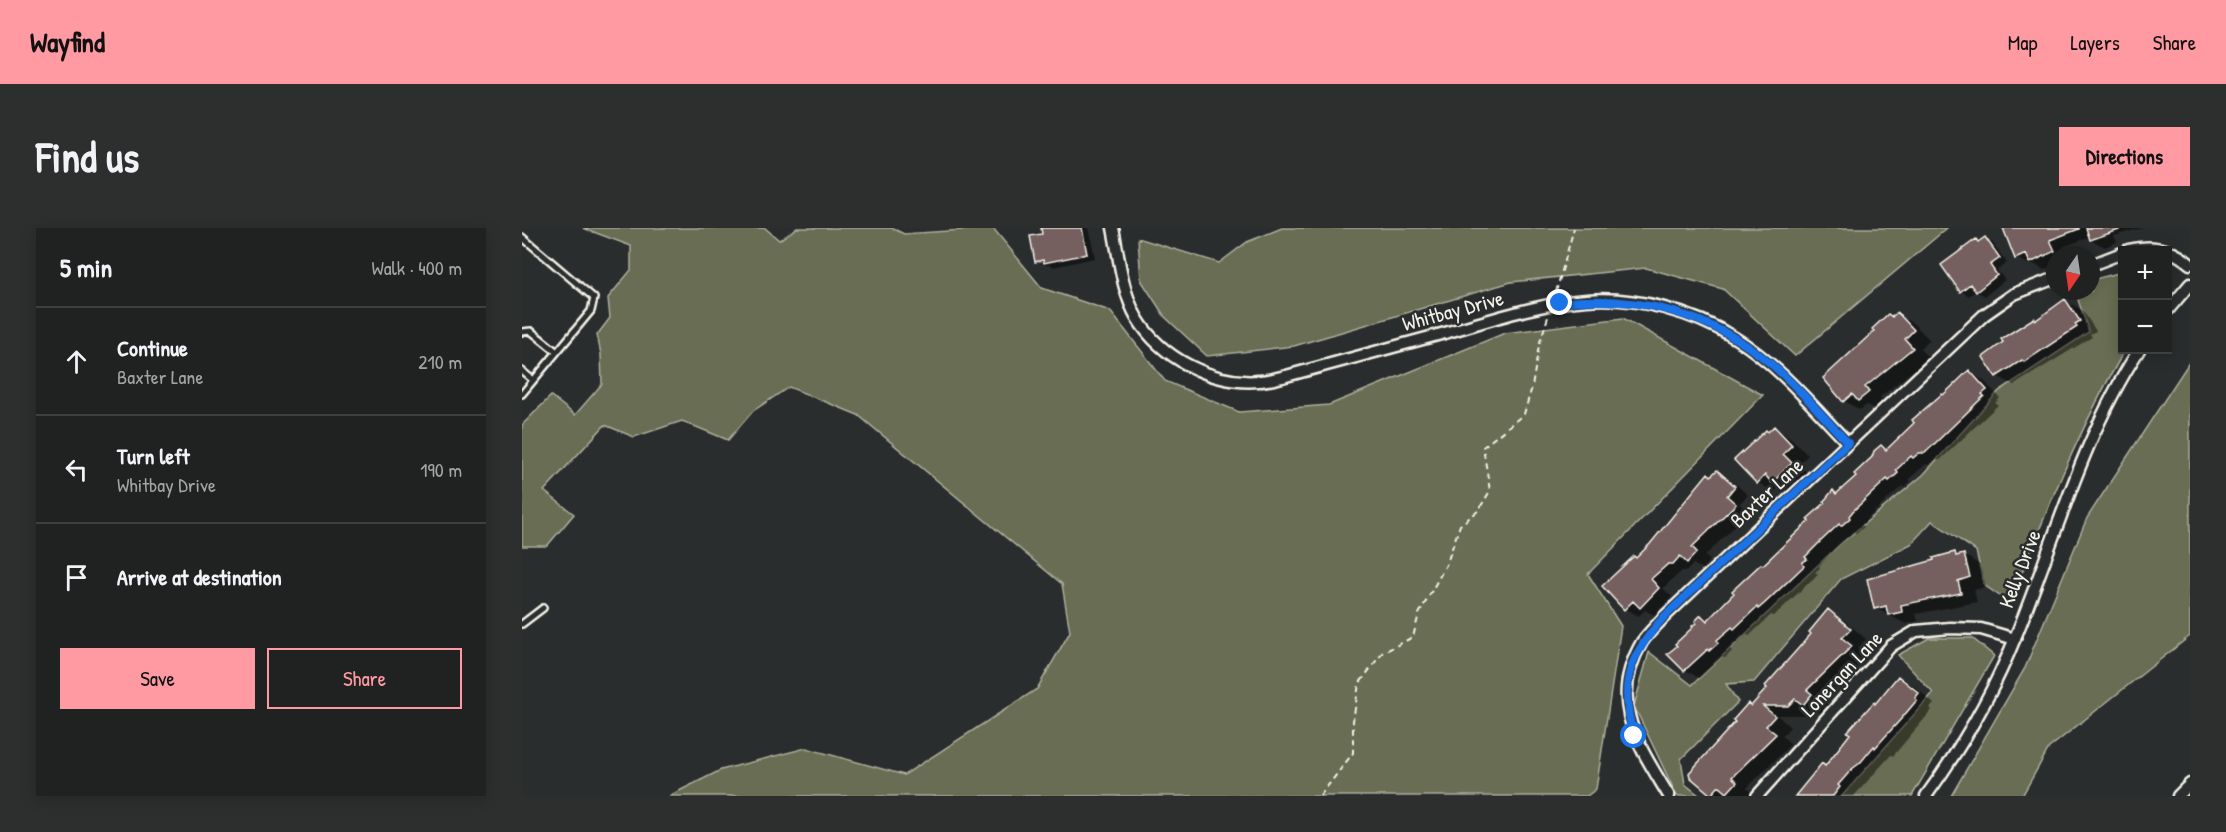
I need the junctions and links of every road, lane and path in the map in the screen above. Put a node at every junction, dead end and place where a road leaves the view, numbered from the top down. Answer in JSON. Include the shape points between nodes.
{"nodes":[{"id":1,"x":1113,"y":228,"type":"edge"},
{"id":2,"x":1574,"y":228,"type":"edge"},
{"id":3,"x":522,"y":237,"type":"edge"},
{"id":4,"x":2172,"y":253,"type":"edge"},
{"id":5,"x":2118,"y":255,"type":"edge"},
{"id":6,"x":2100,"y":262,"type":"edge"},
{"id":7,"x":2190,"y":264,"type":"edge"},
{"id":8,"x":2046,"y":282,"type":"edge"},
{"id":9,"x":2190,"y":284,"type":"edge"},
{"id":10,"x":1551,"y":305,"type":"junction"},
{"id":11,"x":2172,"y":305,"type":"edge"},
{"id":12,"x":522,"y":332,"type":"edge"},
{"id":13,"x":556,"y":352,"type":"junction"},
{"id":14,"x":2137,"y":354,"type":"edge"},
{"id":15,"x":522,"y":371,"type":"edge"},
{"id":16,"x":533,"y":380,"type":"junction"},
{"id":17,"x":522,"y":394,"type":"edge"},
{"id":18,"x":1848,"y":443,"type":"junction"},
{"id":19,"x":543,"y":608,"type":"dead end"},
{"id":20,"x":522,"y":624,"type":"edge"},
{"id":21,"x":2015,"y":639,"type":"junction"},
{"id":22,"x":2190,"y":784,"type":"edge"},
{"id":23,"x":1320,"y":796,"type":"edge"},
{"id":24,"x":1670,"y":796,"type":"edge"},
{"id":25,"x":1757,"y":796,"type":"edge"},
{"id":26,"x":1926,"y":796,"type":"edge"},
{"id":27,"x":2178,"y":796,"type":"edge"}],
"edges":[{"from":1,"to":10,"type":"street","name":"Whitbay Drive","via":[[1130,300],[1152,338],[1192,367],[1236,380],[1286,376]]},
{"from":2,"to":10,"type":"path"},
{"from":3,"to":13,"type":"lane","via":[[594,298],[591,311]]},
{"from":4,"to":7,"type":"street"},
{"from":5,"to":6,"type":"street"},
{"from":8,"to":18,"type":"street","name":"Baxter Lane","via":[[2014,294],[1984,315]]},
{"from":9,"to":11,"type":"street"},
{"from":10,"to":18,"type":"street","name":"Whitbay Drive","via":[[1612,300],[1662,308],[1709,324],[1772,365]]},
{"from":10,"to":23,"type":"path","via":[[1524,414],[1483,447],[1490,491],[1478,511],[1460,525],[1447,563],[1419,614],[1413,637],[1382,653],[1359,684],[1353,753]]},
{"from":12,"to":13,"type":"lane","via":[[531,331]]},
{"from":13,"to":16,"type":"lane"},
{"from":14,"to":21,"type":"street","name":"Kelly Drive","via":[[2094,432]]},
{"from":15,"to":16,"type":"lane"},
{"from":16,"to":17,"type":"lane"},
{"from":18,"to":24,"type":"street","name":"Baxter Lane","via":[[1643,640],[1628,679],[1629,720]]},
{"from":19,"to":20,"type":"lane"},
{"from":21,"to":25,"type":"street","name":"Lonergan Lane","via":[[1981,629],[1950,628],[1916,632],[1891,646]]},
{"from":21,"to":26,"type":"street","name":"Kelly Drive","via":[[1958,751]]},
{"from":22,"to":27,"type":"street"}]}
